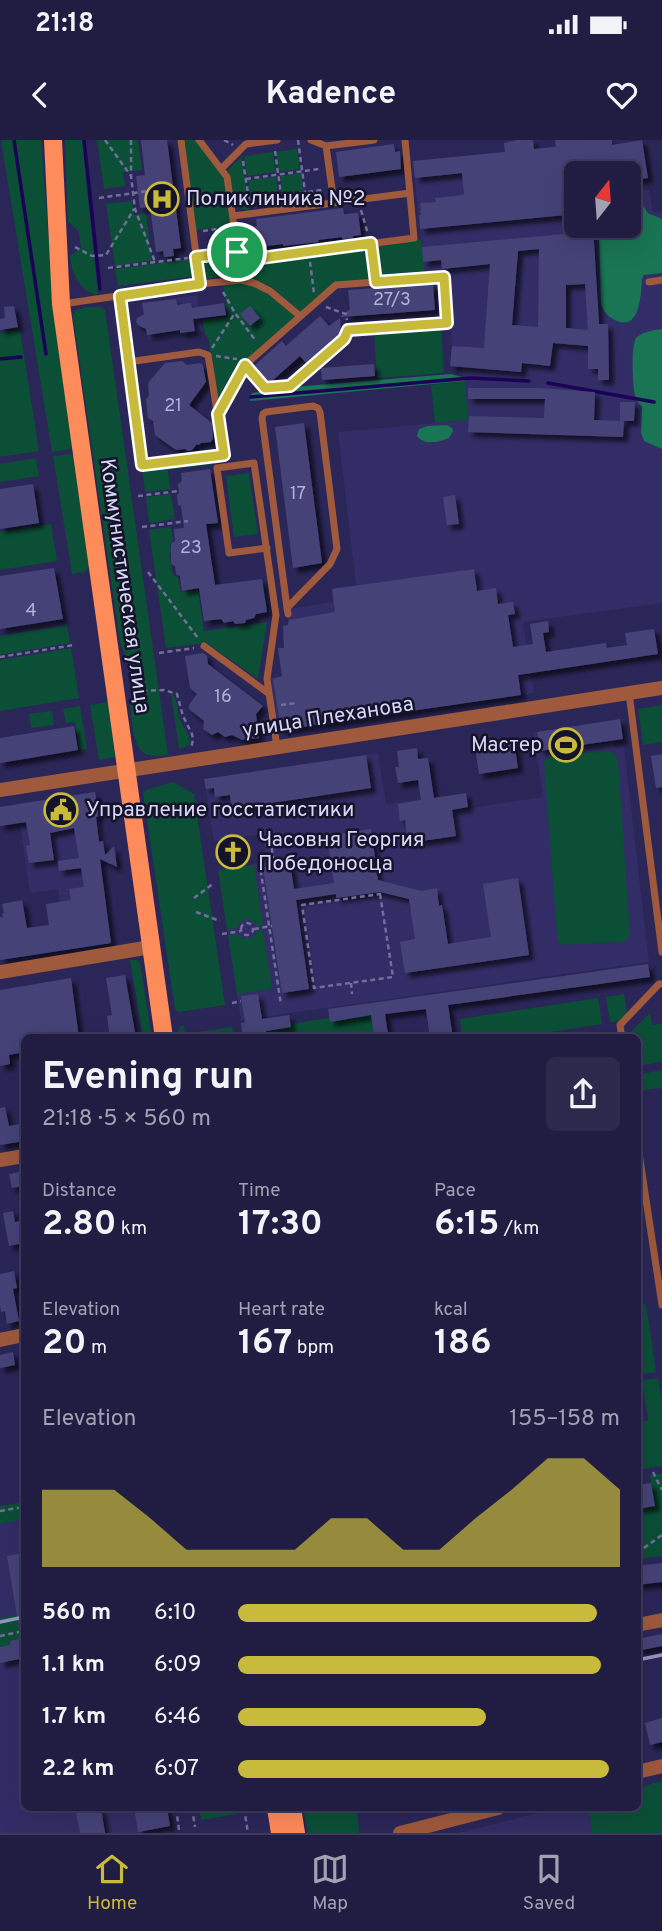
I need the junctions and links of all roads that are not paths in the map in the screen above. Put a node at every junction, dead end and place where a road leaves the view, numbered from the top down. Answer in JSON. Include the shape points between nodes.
{"nodes":[{"id":1,"x":53,"y":140,"type":"edge"},
{"id":2,"x":181,"y":140,"type":"edge"},
{"id":3,"x":199,"y":140,"type":"edge"},
{"id":4,"x":275,"y":140,"type":"edge"},
{"id":5,"x":312,"y":140,"type":"edge"},
{"id":6,"x":367,"y":140,"type":"edge"},
{"id":7,"x":374,"y":140,"type":"edge"},
{"id":8,"x":405,"y":140,"type":"edge"},
{"id":9,"x":326,"y":146,"type":"junction"},
{"id":10,"x":221,"y":169,"type":"junction"},
{"id":11,"x":410,"y":193,"type":"junction"},
{"id":12,"x":334,"y":203,"type":"junction"},
{"id":13,"x":233,"y":216,"type":"junction"},
{"id":14,"x":371,"y":243,"type":"junction"},
{"id":15,"x":662,"y":280,"type":"edge"},
{"id":16,"x":376,"y":282,"type":"junction"},
{"id":17,"x":649,"y":282,"type":"dead end"},
{"id":18,"x":200,"y":284,"type":"junction"},
{"id":19,"x":120,"y":296,"type":"junction"},
{"id":20,"x":61,"y":304,"type":"junction"},
{"id":21,"x":300,"y":316,"type":"junction"},
{"id":22,"x":128,"y":362,"type":"junction"},
{"id":23,"x":267,"y":548,"type":"junction"},
{"id":24,"x":288,"y":611,"type":"joint"},
{"id":25,"x":204,"y":646,"type":"road end"},
{"id":26,"x":662,"y":688,"type":"edge"},
{"id":27,"x":269,"y":693,"type":"junction"},
{"id":28,"x":629,"y":693,"type":"junction"},
{"id":29,"x":276,"y":747,"type":"junction"},
{"id":30,"x":126,"y":770,"type":"junction"},
{"id":31,"x":0,"y":790,"type":"edge"},
{"id":32,"x":151,"y":947,"type":"junction"},
{"id":33,"x":662,"y":952,"type":"edge"},
{"id":34,"x":0,"y":972,"type":"edge"},
{"id":35,"x":662,"y":984,"type":"edge"},
{"id":36,"x":163,"y":1034,"type":"edge"},
{"id":37,"x":621,"y":1034,"type":"edge"},
{"id":38,"x":21,"y":1156,"type":"edge"},
{"id":39,"x":0,"y":1160,"type":"edge"},
{"id":40,"x":641,"y":1166,"type":"edge"},
{"id":41,"x":662,"y":1305,"type":"edge"},
{"id":42,"x":21,"y":1336,"type":"edge"},
{"id":43,"x":0,"y":1340,"type":"edge"},
{"id":44,"x":662,"y":1620,"type":"edge"},
{"id":45,"x":641,"y":1624,"type":"edge"},
{"id":46,"x":662,"y":1766,"type":"edge"},
{"id":47,"x":641,"y":1771,"type":"edge"},
{"id":48,"x":276,"y":1811,"type":"edge"},
{"id":49,"x":292,"y":1811,"type":"edge"},
{"id":50,"x":486,"y":1811,"type":"edge"},
{"id":51,"x":280,"y":1833,"type":"edge"},
{"id":52,"x":296,"y":1833,"type":"edge"},
{"id":53,"x":400,"y":1833,"type":"edge"}],
"edges":[{"from":1,"to":20,"type":"main road","name":"Коммунистическая улица"},
{"from":2,"to":18,"type":"lane"},
{"from":3,"to":10,"type":"lane"},
{"from":4,"to":10,"type":"lane","via":[[246,144]]},
{"from":5,"to":9,"type":"lane"},
{"from":6,"to":7,"type":"lane"},
{"from":6,"to":9,"type":"lane"},
{"from":8,"to":11,"type":"lane"},
{"from":9,"to":12,"type":"lane"},
{"from":10,"to":13,"type":"lane","via":[[227,177]]},
{"from":11,"to":12,"type":"lane"},
{"from":11,"to":14,"type":"lane","via":[[414,238]]},
{"from":12,"to":13,"type":"lane"},
{"from":13,"to":14,"type":"lane","via":[[239,261]]},
{"from":14,"to":16,"type":"lane"},
{"from":15,"to":17,"type":"lane"},
{"from":16,"to":21,"type":"lane","via":[[336,285]]},
{"from":16,"to":21,"type":"lane","via":[[444,277],[447,323],[348,330],[344,339],[290,386],[265,388],[247,363]]},
{"from":18,"to":19,"type":"lane"},
{"from":18,"to":21,"type":"lane","via":[[240,280],[262,286]]},
{"from":19,"to":20,"type":"lane"},
{"from":19,"to":22,"type":"lane"},
{"from":20,"to":30,"type":"main road","name":"Коммунистическая улица"},
{"from":22,"to":22,"type":"lane","via":[[199,352],[208,355],[224,455],[142,465]]},
{"from":23,"to":23,"type":"lane","via":[[254,463],[217,468],[229,554]]},
{"from":23,"to":27,"type":"lane","via":[[276,615]]},
{"from":24,"to":24,"type":"lane","via":[[262,418],[266,412],[313,406],[320,412],[337,549],[330,564]]},
{"from":25,"to":27,"type":"lane"},
{"from":26,"to":28,"type":"street","name":"улица Плеханова"},
{"from":27,"to":29,"type":"lane"},
{"from":28,"to":29,"type":"street","name":"улица Плеханова"},
{"from":28,"to":33,"type":"lane"},
{"from":29,"to":30,"type":"street","name":"улица Плеханова"},
{"from":30,"to":31,"type":"street","name":"улица Плеханова"},
{"from":30,"to":32,"type":"main road","name":"Коммунистическая улица"},
{"from":32,"to":34,"type":"street"},
{"from":32,"to":36,"type":"main road","name":"Коммунистическая улица"},
{"from":35,"to":37,"type":"lane","via":[[620,1025]]},
{"from":38,"to":39,"type":"street"},
{"from":40,"to":41,"type":"lane"},
{"from":42,"to":43,"type":"street"},
{"from":44,"to":45,"type":"street"},
{"from":46,"to":47,"type":"street"},
{"from":48,"to":51,"type":"main road"},
{"from":49,"to":52,"type":"main road"},
{"from":50,"to":53,"type":"street"}]}
